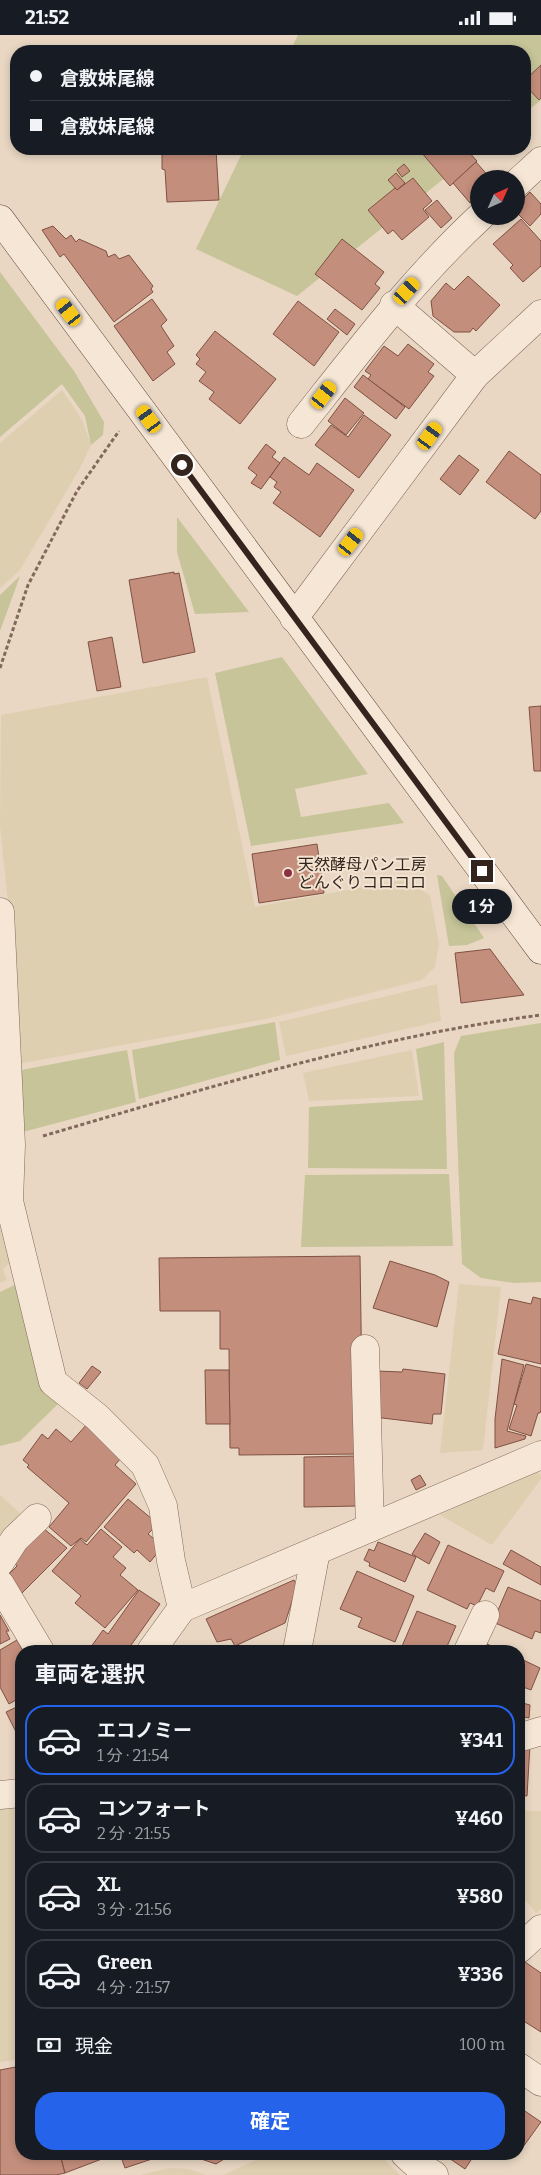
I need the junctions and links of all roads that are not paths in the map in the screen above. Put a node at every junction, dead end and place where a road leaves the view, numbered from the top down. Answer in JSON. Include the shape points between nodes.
{"nodes":[{"id":1,"x":541,"y":161,"type":"edge"},
{"id":2,"x":525,"y":176,"type":"edge"},
{"id":3,"x":0,"y":219,"type":"edge"},
{"id":4,"x":471,"y":225,"type":"edge"},
{"id":5,"x":394,"y":305,"type":"junction"},
{"id":6,"x":541,"y":315,"type":"edge"},
{"id":7,"x":475,"y":375,"type":"junction"},
{"id":8,"x":301,"y":424,"type":"dead end"},
{"id":9,"x":294,"y":618,"type":"junction"},
{"id":10,"x":0,"y":912,"type":"edge"},
{"id":11,"x":541,"y":950,"type":"edge"},
{"id":12,"x":7,"y":1162,"type":"edge"},
{"id":13,"x":366,"y":1349,"type":"dead end"},
{"id":14,"x":541,"y":1455,"type":"edge"},
{"id":15,"x":37,"y":1518,"type":"dead end"},
{"id":16,"x":370,"y":1528,"type":"junction"},
{"id":17,"x":316,"y":1551,"type":"junction"},
{"id":18,"x":0,"y":1562,"type":"edge"},
{"id":19,"x":0,"y":1584,"type":"edge"},
{"id":20,"x":182,"y":1608,"type":"junction"},
{"id":21,"x":485,"y":1615,"type":"dead end"},
{"id":22,"x":36,"y":1645,"type":"edge"},
{"id":23,"x":156,"y":1645,"type":"edge"},
{"id":24,"x":298,"y":1645,"type":"edge"},
{"id":25,"x":471,"y":1645,"type":"edge"},
{"id":26,"x":541,"y":1731,"type":"edge"},
{"id":27,"x":525,"y":1735,"type":"edge"},
{"id":28,"x":15,"y":1794,"type":"edge"},
{"id":29,"x":0,"y":1795,"type":"edge"},
{"id":30,"x":541,"y":1929,"type":"edge"},
{"id":31,"x":525,"y":1944,"type":"edge"},
{"id":32,"x":525,"y":2071,"type":"edge"},
{"id":33,"x":541,"y":2082,"type":"edge"},
{"id":34,"x":412,"y":2160,"type":"edge"},
{"id":35,"x":434,"y":2175,"type":"edge"}],
"edges":[{"from":1,"to":2,"type":"street"},
{"from":3,"to":9,"type":"street"},
{"from":4,"to":5,"type":"street"},
{"from":5,"to":7,"type":"street"},
{"from":5,"to":8,"type":"street"},
{"from":6,"to":7,"type":"street"},
{"from":7,"to":9,"type":"street"},
{"from":9,"to":11,"type":"street"},
{"from":10,"to":12,"type":"street"},
{"from":12,"to":20,"type":"street","via":[[9,1201],[53,1382],[97,1417],[145,1465],[163,1506]]},
{"from":13,"to":16,"type":"street"},
{"from":14,"to":16,"type":"street"},
{"from":15,"to":18,"type":"street","via":[[15,1539]]},
{"from":16,"to":17,"type":"street"},
{"from":17,"to":20,"type":"street"},
{"from":17,"to":24,"type":"street"},
{"from":19,"to":22,"type":"street"},
{"from":20,"to":23,"type":"street"},
{"from":21,"to":25,"type":"street"},
{"from":26,"to":27,"type":"street"},
{"from":28,"to":29,"type":"street"},
{"from":30,"to":31,"type":"street"},
{"from":32,"to":33,"type":"street"},
{"from":34,"to":35,"type":"street"}]}
